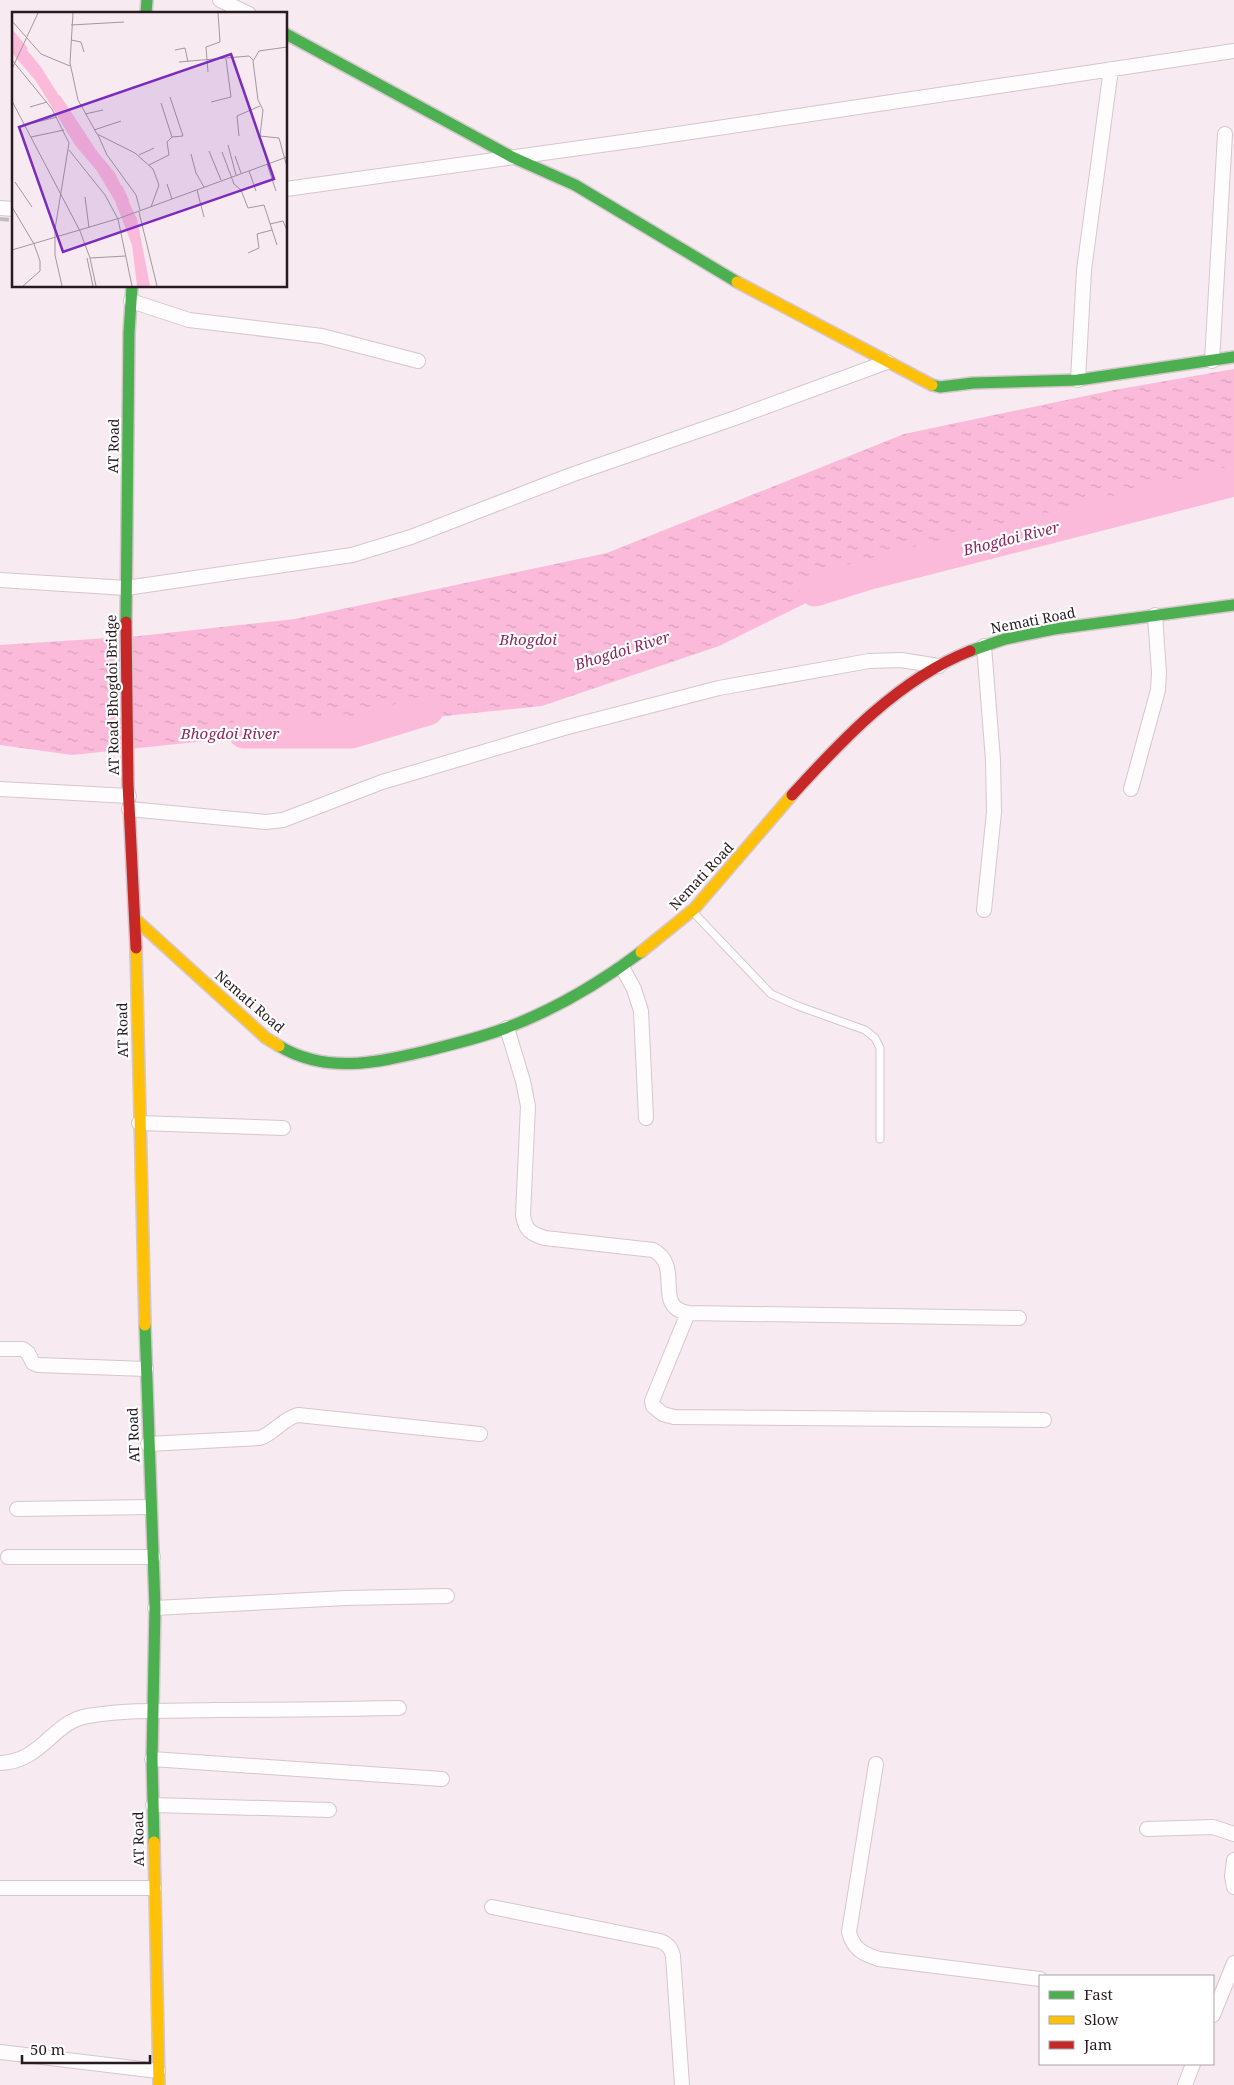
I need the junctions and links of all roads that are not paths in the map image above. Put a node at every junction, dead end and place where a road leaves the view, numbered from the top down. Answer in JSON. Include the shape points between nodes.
{"nodes":[{"id":1,"x":220,"y":0,"type":"edge"},
{"id":2,"x":244,"y":12,"type":"edge"},
{"id":3,"x":288,"y":35,"type":"edge"},
{"id":4,"x":1234,"y":51,"type":"edge"},
{"id":5,"x":1111,"y":70,"type":"junction"},
{"id":6,"x":1225,"y":134,"type":"dead end"},
{"id":7,"x":512,"y":156,"type":"junction"},
{"id":8,"x":288,"y":188,"type":"edge"},
{"id":9,"x":132,"y":288,"type":"edge"},
{"id":10,"x":131,"y":302,"type":"junction"},
{"id":11,"x":1234,"y":357,"type":"edge"},
{"id":12,"x":418,"y":361,"type":"dead end"},
{"id":13,"x":1212,"y":361,"type":"junction"},
{"id":14,"x":887,"y":362,"type":"junction"},
{"id":15,"x":1078,"y":380,"type":"junction"},
{"id":16,"x":0,"y":580,"type":"edge"},
{"id":17,"x":126,"y":588,"type":"junction"},
{"id":18,"x":1234,"y":605,"type":"edge"},
{"id":19,"x":126,"y":607,"type":"joint"},
{"id":20,"x":1155,"y":615,"type":"junction"},
{"id":21,"x":984,"y":646,"type":"junction"},
{"id":22,"x":939,"y":666,"type":"junction"},
{"id":23,"x":0,"y":789,"type":"edge"},
{"id":24,"x":1131,"y":789,"type":"dead end"},
{"id":25,"x":129,"y":796,"type":"junction"},
{"id":26,"x":984,"y":910,"type":"dead end"},
{"id":27,"x":692,"y":911,"type":"junction"},
{"id":28,"x":135,"y":919,"type":"junction"},
{"id":29,"x":622,"y":967,"type":"junction"},
{"id":30,"x":507,"y":1028,"type":"junction"},
{"id":31,"x":646,"y":1118,"type":"dead end"},
{"id":32,"x":139,"y":1123,"type":"junction"},
{"id":33,"x":283,"y":1128,"type":"dead end"},
{"id":34,"x":880,"y":1139,"type":"dead end"},
{"id":35,"x":688,"y":1313,"type":"junction"},
{"id":36,"x":1019,"y":1318,"type":"dead end"},
{"id":37,"x":0,"y":1349,"type":"edge"},
{"id":38,"x":146,"y":1369,"type":"junction"},
{"id":39,"x":1044,"y":1420,"type":"dead end"},
{"id":40,"x":480,"y":1434,"type":"dead end"},
{"id":41,"x":148,"y":1444,"type":"junction"},
{"id":42,"x":150,"y":1507,"type":"junction"},
{"id":43,"x":17,"y":1509,"type":"dead end"},
{"id":44,"x":8,"y":1557,"type":"dead end"},
{"id":45,"x":152,"y":1557,"type":"junction"},
{"id":46,"x":447,"y":1596,"type":"dead end"},
{"id":47,"x":155,"y":1608,"type":"junction"},
{"id":48,"x":400,"y":1708,"type":"dead end"},
{"id":49,"x":154,"y":1711,"type":"junction"},
{"id":50,"x":152,"y":1759,"type":"junction"},
{"id":51,"x":0,"y":1763,"type":"edge"},
{"id":52,"x":876,"y":1764,"type":"dead end"},
{"id":53,"x":442,"y":1779,"type":"dead end"},
{"id":54,"x":152,"y":1805,"type":"junction"},
{"id":55,"x":329,"y":1810,"type":"dead end"},
{"id":56,"x":1147,"y":1829,"type":"dead end"},
{"id":57,"x":1234,"y":1834,"type":"edge"},
{"id":58,"x":1234,"y":1860,"type":"edge"},
{"id":59,"x":1234,"y":1887,"type":"edge"},
{"id":60,"x":0,"y":1888,"type":"edge"},
{"id":61,"x":154,"y":1888,"type":"junction"},
{"id":62,"x":492,"y":1907,"type":"dead end"},
{"id":63,"x":1234,"y":1963,"type":"edge"},
{"id":64,"x":1039,"y":1979,"type":"edge"},
{"id":65,"x":1214,"y":2013,"type":"edge"},
{"id":66,"x":0,"y":2052,"type":"edge"},
{"id":67,"x":1193,"y":2065,"type":"edge"},
{"id":68,"x":159,"y":2078,"type":"edge"},
{"id":69,"x":682,"y":2085,"type":"edge"},
{"id":70,"x":1185,"y":2085,"type":"edge"}],
"edges":[{"from":1,"to":2,"type":"street"},
{"from":3,"to":7,"type":"street"},
{"from":4,"to":5,"type":"street"},
{"from":5,"to":7,"type":"street"},
{"from":5,"to":15,"type":"street","via":[[1084,270]]},
{"from":6,"to":13,"type":"street"},
{"from":7,"to":8,"type":"street"},
{"from":7,"to":14,"type":"street","via":[[575,185],[736,281]]},
{"from":9,"to":10,"type":"street","name":"AT Road"},
{"from":10,"to":12,"type":"street","via":[[189,320],[322,336]]},
{"from":10,"to":17,"type":"street","name":"AT Road"},
{"from":11,"to":13,"type":"street"},
{"from":13,"to":15,"type":"street"},
{"from":14,"to":15,"type":"street","via":[[940,387]]},
{"from":14,"to":17,"type":"street","via":[[571,474],[379,548],[330,559]]},
{"from":16,"to":17,"type":"street"},
{"from":17,"to":19,"type":"street","name":"AT Road"},
{"from":18,"to":20,"type":"street","name":"Nemati Road"},
{"from":19,"to":25,"type":"street","name":"AT Road Bhogdoi Bridge"},
{"from":20,"to":21,"type":"street","name":"Nemati Road","via":[[1040,632]]},
{"from":20,"to":24,"type":"street","via":[[1158,690]]},
{"from":21,"to":22,"type":"street","name":"Nemati Road"},
{"from":21,"to":26,"type":"street","via":[[994,812]]},
{"from":22,"to":25,"type":"street","via":[[901,660],[869,661],[719,688],[564,728],[382,782],[283,820],[266,822]]},
{"from":22,"to":27,"type":"street","name":"Nemati Road","via":[[890,700],[853,732]]},
{"from":23,"to":25,"type":"street"},
{"from":25,"to":28,"type":"street","name":"AT Road"},
{"from":27,"to":29,"type":"street","name":"Nemati Road"},
{"from":27,"to":34,"type":"lane","via":[[771,994],[865,1030],[875,1038],[880,1048]]},
{"from":28,"to":30,"type":"street","name":"Nemati Road","via":[[266,1038],[285,1051],[323,1064],[346,1066],[384,1061]]},
{"from":28,"to":32,"type":"street","name":"AT Road"},
{"from":29,"to":30,"type":"street","name":"Nemati Road"},
{"from":29,"to":31,"type":"street","via":[[641,1011]]},
{"from":30,"to":35,"type":"street","via":[[528,1106],[523,1214],[527,1230],[545,1238],[660,1253],[666,1261],[672,1306],[678,1312]]},
{"from":32,"to":33,"type":"street"},
{"from":32,"to":38,"type":"street","name":"AT Road"},
{"from":35,"to":36,"type":"street"},
{"from":35,"to":39,"type":"street","via":[[652,1401],[663,1414],[674,1417]]},
{"from":37,"to":38,"type":"street","via":[[22,1349],[38,1365]]},
{"from":38,"to":41,"type":"street","name":"AT Road"},
{"from":40,"to":41,"type":"street","via":[[298,1414],[260,1438]]},
{"from":41,"to":42,"type":"street","name":"AT Road"},
{"from":42,"to":43,"type":"street"},
{"from":42,"to":45,"type":"street","name":"AT Road"},
{"from":44,"to":45,"type":"street"},
{"from":45,"to":47,"type":"street","name":"AT Road"},
{"from":46,"to":47,"type":"street"},
{"from":47,"to":49,"type":"street","name":"AT Road"},
{"from":48,"to":49,"type":"street"},
{"from":49,"to":50,"type":"street","name":"AT Road"},
{"from":49,"to":51,"type":"street","via":[[76,1718],[28,1756]]},
{"from":50,"to":53,"type":"street"},
{"from":50,"to":54,"type":"street","name":"AT Road"},
{"from":52,"to":64,"type":"street","via":[[849,1932],[851,1942],[864,1954],[879,1960]]},
{"from":54,"to":55,"type":"street"},
{"from":54,"to":61,"type":"street","name":"AT Road"},
{"from":56,"to":57,"type":"street","via":[[1213,1827]]},
{"from":58,"to":59,"type":"street"},
{"from":60,"to":61,"type":"street"},
{"from":61,"to":68,"type":"street","name":"AT Road"},
{"from":62,"to":69,"type":"street","via":[[666,1944],[673,1956]]},
{"from":63,"to":65,"type":"street"},
{"from":66,"to":68,"type":"street"},
{"from":67,"to":70,"type":"street"}]}
